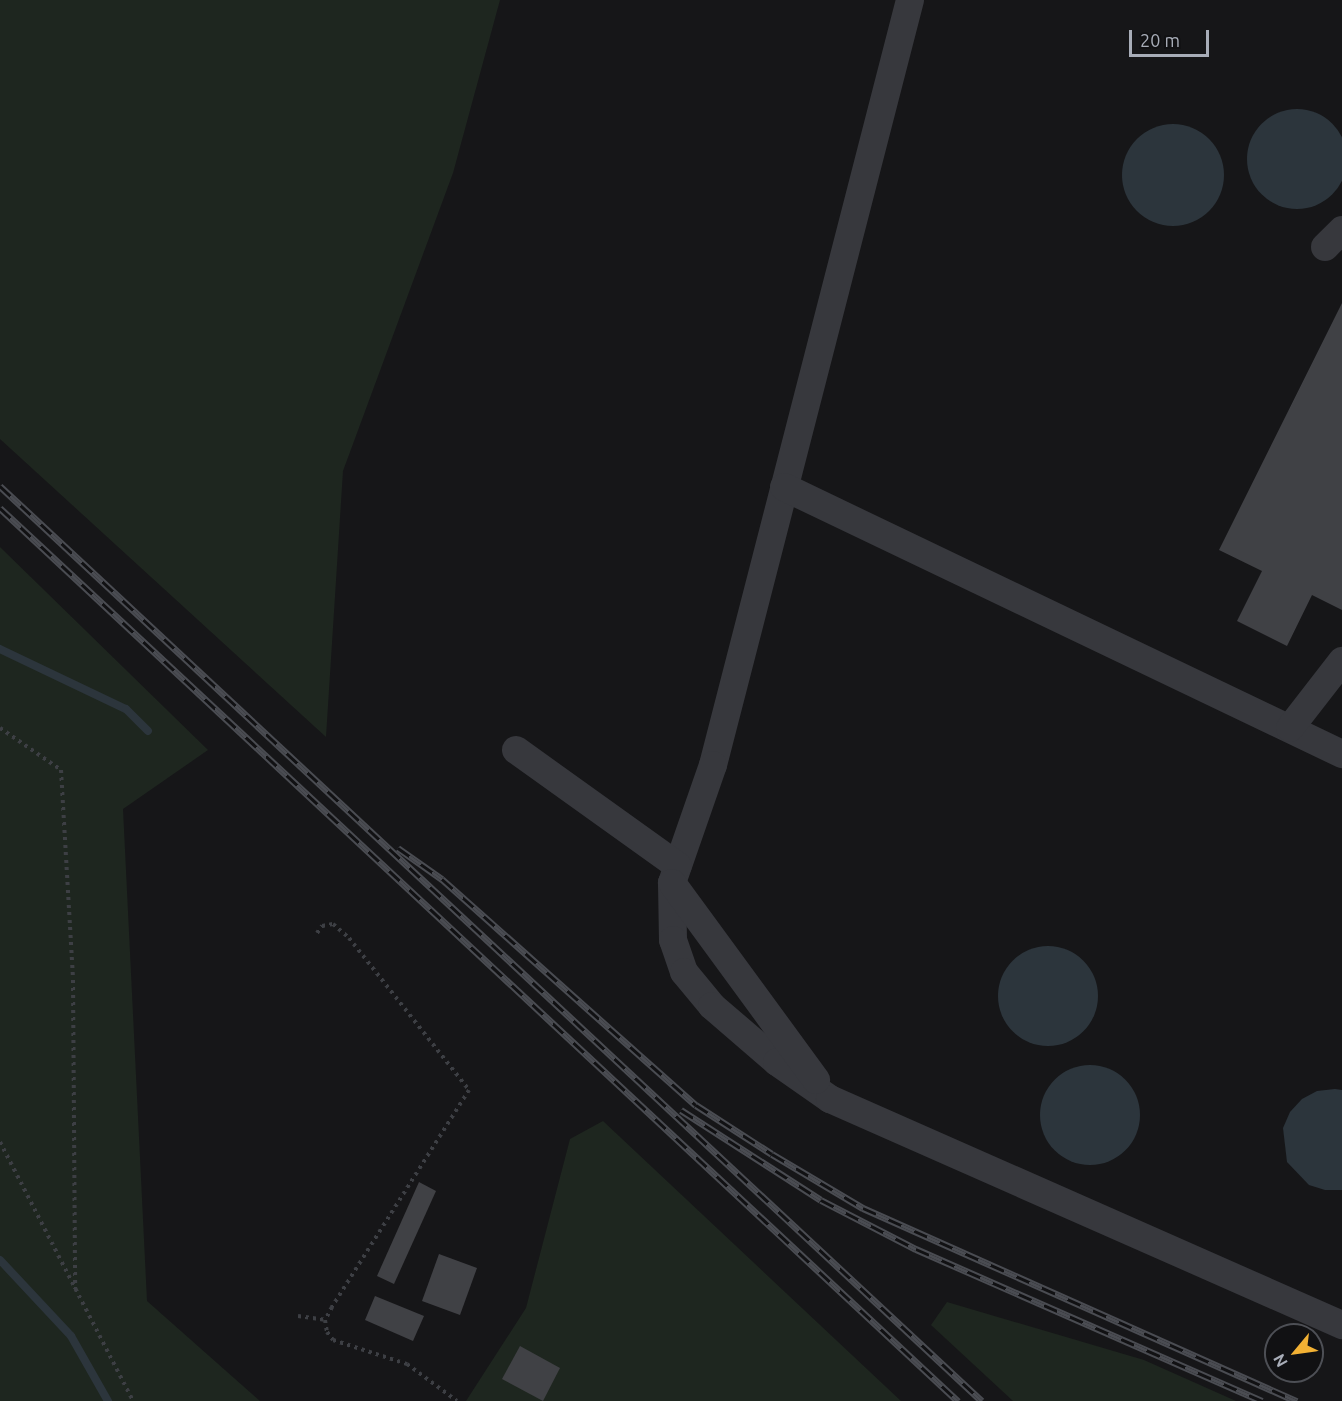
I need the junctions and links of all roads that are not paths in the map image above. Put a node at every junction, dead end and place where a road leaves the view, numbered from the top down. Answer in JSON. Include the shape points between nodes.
{"nodes":[{"id":1,"x":910,"y":0,"type":"edge"},
{"id":2,"x":784,"y":487,"type":"junction"},
{"id":3,"x":1342,"y":661,"type":"edge"},
{"id":4,"x":1290,"y":728,"type":"junction"},
{"id":5,"x":516,"y":750,"type":"dead end"},
{"id":6,"x":1342,"y":754,"type":"edge"},
{"id":7,"x":675,"y":874,"type":"junction"},
{"id":8,"x":830,"y":1099,"type":"junction"},
{"id":9,"x":1342,"y":1325,"type":"edge"}],
"edges":[{"from":1,"to":2,"type":"lane"},
{"from":2,"to":4,"type":"lane"},
{"from":2,"to":7,"type":"lane","via":[[713,765]]},
{"from":3,"to":4,"type":"lane"},
{"from":4,"to":6,"type":"lane"},
{"from":5,"to":7,"type":"lane"},
{"from":7,"to":8,"type":"lane"},
{"from":7,"to":8,"type":"lane","via":[[673,940],[684,972],[712,1006],[777,1062]]},
{"from":8,"to":9,"type":"lane"}]}
